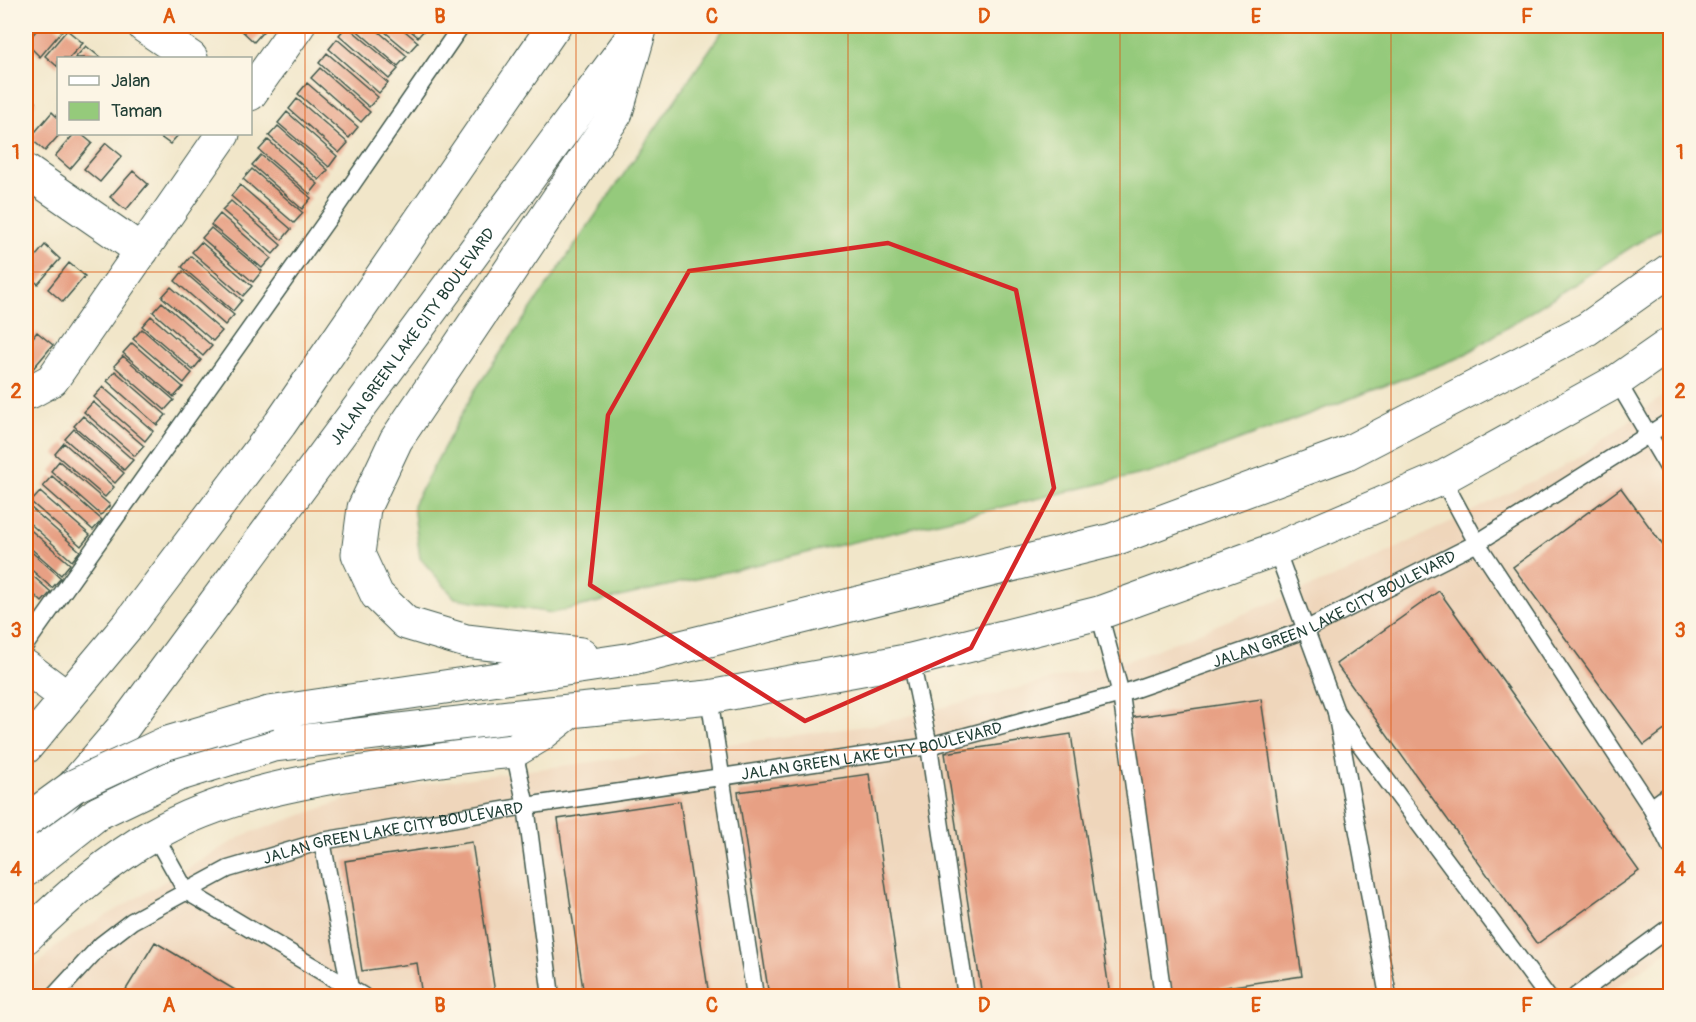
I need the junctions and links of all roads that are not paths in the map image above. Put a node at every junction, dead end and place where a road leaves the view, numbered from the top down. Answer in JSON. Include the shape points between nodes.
{"nodes":[{"id":1,"x":144,"y":26,"type":"edge"},
{"id":2,"x":298,"y":26,"type":"edge"},
{"id":3,"x":461,"y":26,"type":"edge"},
{"id":4,"x":554,"y":26,"type":"edge"},
{"id":5,"x":641,"y":26,"type":"edge"},
{"id":6,"x":190,"y":57,"type":"edge"},
{"id":7,"x":252,"y":91,"type":"edge"},
{"id":8,"x":222,"y":135,"type":"edge"},
{"id":9,"x":26,"y":171,"type":"edge"},
{"id":10,"x":142,"y":251,"type":"junction"},
{"id":11,"x":1671,"y":270,"type":"edge"},
{"id":12,"x":1671,"y":344,"type":"edge"},
{"id":13,"x":1617,"y":381,"type":"junction"},
{"id":14,"x":28,"y":392,"type":"edge"},
{"id":15,"x":1671,"y":421,"type":"edge"},
{"id":16,"x":1648,"y":436,"type":"junction"},
{"id":17,"x":1671,"y":471,"type":"edge"},
{"id":18,"x":1442,"y":478,"type":"junction"},
{"id":19,"x":1477,"y":543,"type":"junction"},
{"id":20,"x":1276,"y":549,"type":"junction"},
{"id":21,"x":1099,"y":613,"type":"junction"},
{"id":22,"x":1305,"y":630,"type":"junction"},
{"id":23,"x":26,"y":644,"type":"edge"},
{"id":24,"x":633,"y":659,"type":"junction"},
{"id":25,"x":911,"y":660,"type":"junction"},
{"id":26,"x":26,"y":667,"type":"edge"},
{"id":27,"x":1121,"y":694,"type":"junction"},
{"id":28,"x":66,"y":697,"type":"junction"},
{"id":29,"x":710,"y":698,"type":"junction"},
{"id":30,"x":1336,"y":712,"type":"junction"},
{"id":31,"x":568,"y":713,"type":"junction"},
{"id":32,"x":929,"y":746,"type":"junction"},
{"id":33,"x":26,"y":747,"type":"edge"},
{"id":34,"x":514,"y":751,"type":"junction"},
{"id":35,"x":722,"y":777,"type":"junction"},
{"id":36,"x":1671,"y":794,"type":"edge"},
{"id":37,"x":526,"y":806,"type":"junction"},
{"id":38,"x":1651,"y":808,"type":"junction"},
{"id":39,"x":26,"y":821,"type":"edge"},
{"id":40,"x":154,"y":834,"type":"junction"},
{"id":41,"x":26,"y":841,"type":"edge"},
{"id":42,"x":322,"y":841,"type":"junction"},
{"id":43,"x":1671,"y":846,"type":"edge"},
{"id":44,"x":26,"y":870,"type":"edge"},
{"id":45,"x":186,"y":891,"type":"junction"},
{"id":46,"x":1671,"y":927,"type":"edge"},
{"id":47,"x":26,"y":937,"type":"edge"},
{"id":48,"x":357,"y":992,"type":"edge"},
{"id":49,"x":54,"y":996,"type":"edge"},
{"id":50,"x":551,"y":996,"type":"edge"},
{"id":51,"x":755,"y":996,"type":"edge"},
{"id":52,"x":966,"y":996,"type":"edge"},
{"id":53,"x":1163,"y":996,"type":"edge"},
{"id":54,"x":1388,"y":996,"type":"edge"},
{"id":55,"x":1547,"y":996,"type":"edge"},
{"id":56,"x":1576,"y":996,"type":"edge"}],
"edges":[{"from":1,"to":6,"type":"main road"},
{"from":2,"to":7,"type":"main road"},
{"from":3,"to":23,"type":"lane"},
{"from":4,"to":28,"type":"main road","via":[[279,424],[129,624]]},
{"from":5,"to":24,"type":"main road","via":[[616,113],[396,440],[364,508],[358,554],[377,596],[406,623],[466,641]]},
{"from":5,"to":41,"type":"main road","name":"JALAN GREEN LAKE CITY BOULEVARD","via":[[122,729]]},
{"from":8,"to":10,"type":"main road"},
{"from":9,"to":10,"type":"main road"},
{"from":10,"to":14,"type":"main road","via":[[52,380]]},
{"from":11,"to":24,"type":"main road","via":[[1587,329],[1347,453],[1112,540]]},
{"from":12,"to":13,"type":"main road"},
{"from":13,"to":16,"type":"lane"},
{"from":13,"to":18,"type":"main road"},
{"from":15,"to":16,"type":"lane","name":"JALAN GREEN LAKE CITY BOULEVARD"},
{"from":16,"to":17,"type":"lane"},
{"from":16,"to":19,"type":"lane","name":"JALAN GREEN LAKE CITY BOULEVARD"},
{"from":18,"to":19,"type":"lane"},
{"from":18,"to":20,"type":"main road"},
{"from":19,"to":22,"type":"lane","name":"JALAN GREEN LAKE CITY BOULEVARD"},
{"from":19,"to":38,"type":"lane"},
{"from":20,"to":21,"type":"main road"},
{"from":20,"to":22,"type":"lane"},
{"from":21,"to":25,"type":"main road"},
{"from":21,"to":27,"type":"lane"},
{"from":22,"to":27,"type":"lane","name":"JALAN GREEN LAKE CITY BOULEVARD"},
{"from":22,"to":30,"type":"lane"},
{"from":24,"to":39,"type":"main road","bridge":true,"via":[[269,713],[164,744],[74,786]]},
{"from":25,"to":29,"type":"main road"},
{"from":25,"to":32,"type":"lane"},
{"from":26,"to":28,"type":"main road"},
{"from":27,"to":32,"type":"lane","name":"JALAN GREEN LAKE CITY BOULEVARD"},
{"from":27,"to":53,"type":"lane"},
{"from":28,"to":33,"type":"main road"},
{"from":29,"to":31,"type":"main road"},
{"from":29,"to":35,"type":"lane"},
{"from":30,"to":54,"type":"lane"},
{"from":30,"to":55,"type":"lane"},
{"from":31,"to":34,"type":"main road"},
{"from":31,"to":44,"type":"main road","via":[[273,745],[177,775],[98,813]]},
{"from":32,"to":35,"type":"lane","name":"JALAN GREEN LAKE CITY BOULEVARD"},
{"from":32,"to":52,"type":"lane"},
{"from":34,"to":37,"type":"lane"},
{"from":34,"to":40,"type":"main road","via":[[296,783],[205,811]]},
{"from":35,"to":37,"type":"lane","name":"JALAN GREEN LAKE CITY BOULEVARD"},
{"from":35,"to":51,"type":"lane"},
{"from":36,"to":38,"type":"lane"},
{"from":37,"to":42,"type":"lane","name":"JALAN GREEN LAKE CITY BOULEVARD"},
{"from":37,"to":50,"type":"lane"},
{"from":38,"to":43,"type":"lane"},
{"from":40,"to":45,"type":"lane"},
{"from":40,"to":47,"type":"main road","via":[[68,895]]},
{"from":42,"to":45,"type":"lane","name":"JALAN GREEN LAKE CITY BOULEVARD","via":[[228,869]]},
{"from":42,"to":48,"type":"lane"},
{"from":45,"to":48,"type":"lane"},
{"from":45,"to":49,"type":"lane","name":"JALAN GREEN LAKE CITY BOULEVARD","via":[[132,921],[102,944]]},
{"from":46,"to":56,"type":"lane"}]}
